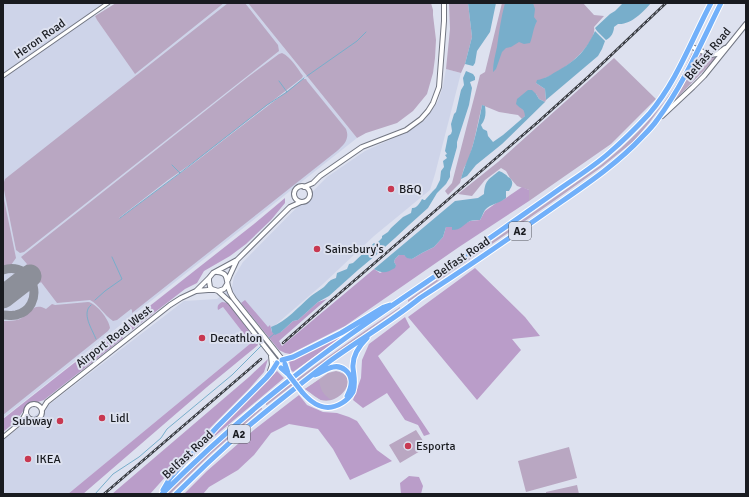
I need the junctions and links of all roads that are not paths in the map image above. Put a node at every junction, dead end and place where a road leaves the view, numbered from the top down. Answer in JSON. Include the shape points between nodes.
{"nodes":[{"id":1,"x":108,"y":3,"type":"edge"},
{"id":2,"x":444,"y":3,"type":"edge"},
{"id":3,"x":711,"y":3,"type":"edge"},
{"id":4,"x":721,"y":3,"type":"edge"},
{"id":5,"x":745,"y":28,"type":"edge"},
{"id":6,"x":730,"y":44,"type":"junction"},
{"id":7,"x":690,"y":46,"type":"junction"},
{"id":8,"x":698,"y":49,"type":"junction"},
{"id":9,"x":3,"y":76,"type":"edge"},
{"id":10,"x":657,"y":120,"type":"junction"},
{"id":11,"x":312,"y":183,"type":"junction"},
{"id":12,"x":304,"y":187,"type":"junction"},
{"id":13,"x":310,"y":192,"type":"junction"},
{"id":14,"x":295,"y":196,"type":"junction"},
{"id":15,"x":301,"y":202,"type":"junction"},
{"id":16,"x":290,"y":207,"type":"junction"},
{"id":17,"x":237,"y":260,"type":"junction"},
{"id":18,"x":216,"y":272,"type":"junction"},
{"id":19,"x":209,"y":278,"type":"junction"},
{"id":20,"x":228,"y":282,"type":"junction"},
{"id":21,"x":196,"y":291,"type":"junction"},
{"id":22,"x":216,"y":291,"type":"junction"},
{"id":23,"x":401,"y":300,"type":"junction"},
{"id":24,"x":374,"y":331,"type":"junction"},
{"id":25,"x":265,"y":342,"type":"junction"},
{"id":26,"x":270,"y":353,"type":"junction"},
{"id":27,"x":280,"y":362,"type":"junction"},
{"id":28,"x":281,"y":368,"type":"joint"},
{"id":29,"x":288,"y":374,"type":"junction"},
{"id":30,"x":266,"y":378,"type":"junction"},
{"id":31,"x":307,"y":379,"type":"junction"},
{"id":32,"x":345,"y":401,"type":"junction"},
{"id":33,"x":46,"y":402,"type":"junction"},
{"id":34,"x":36,"y":404,"type":"junction"},
{"id":35,"x":42,"y":410,"type":"junction"},
{"id":36,"x":26,"y":412,"type":"junction"},
{"id":37,"x":30,"y":418,"type":"junction"},
{"id":38,"x":20,"y":423,"type":"junction"},
{"id":39,"x":3,"y":437,"type":"edge"},
{"id":40,"x":161,"y":494,"type":"edge"},
{"id":41,"x":176,"y":494,"type":"edge"}],
"edges":[{"from":1,"to":9,"type":"street","name":"Heron Road"},
{"from":2,"to":11,"type":"street","via":[[439,87],[428,111],[406,130],[362,147]]},
{"from":3,"to":7,"type":"highway","number":"A2"},
{"from":4,"to":8,"type":"highway","number":"A2"},
{"from":5,"to":6,"type":"street","name":"Belfast Road"},
{"from":6,"to":8,"type":"street","via":[[713,55]]},
{"from":6,"to":10,"type":"street","name":"Belfast Road","via":[[693,87]]},
{"from":7,"to":8,"type":"street"},
{"from":7,"to":23,"type":"highway","name":"Belfast Road","number":"A2","via":[[664,94],[608,154]]},
{"from":8,"to":10,"type":"highway","number":"A2","via":[[673,98]]},
{"from":10,"to":24,"type":"highway","name":"Belfast Road","number":"A2","via":[[616,162]]},
{"from":11,"to":12,"type":"street"},
{"from":11,"to":13,"type":"street"},
{"from":12,"to":13,"type":"street"},
{"from":12,"to":14,"type":"street","via":[[297,189]]},
{"from":13,"to":15,"type":"street","via":[[308,200]]},
{"from":14,"to":15,"type":"street"},
{"from":14,"to":16,"type":"street"},
{"from":15,"to":16,"type":"street"},
{"from":16,"to":17,"type":"street"},
{"from":17,"to":18,"type":"street"},
{"from":17,"to":20,"type":"street"},
{"from":18,"to":19,"type":"street"},
{"from":18,"to":20,"type":"street","via":[[223,273]]},
{"from":19,"to":21,"type":"street","name":"Airport Road West"},
{"from":19,"to":22,"type":"street","via":[[210,287]]},
{"from":20,"to":22,"type":"street","via":[[224,289]]},
{"from":20,"to":25,"type":"street","via":[[234,299]]},
{"from":21,"to":22,"type":"street","name":"Airport Road West"},
{"from":21,"to":33,"type":"street","name":"Airport Road West","via":[[170,305]]},
{"from":22,"to":25,"type":"street","via":[[230,302]]},
{"from":23,"to":27,"type":"highway","via":[[384,307],[341,333]]},
{"from":23,"to":40,"type":"highway","name":"Belfast Road","number":"A2","via":[[277,390],[218,440]]},
{"from":24,"to":31,"type":"highway","name":"Belfast Road","number":"A2"},
{"from":24,"to":32,"type":"highway","via":[[354,356],[355,382],[350,397]]},
{"from":25,"to":26,"type":"street"},
{"from":25,"to":27,"type":"street"},
{"from":26,"to":27,"type":"street"},
{"from":26,"to":30,"type":"street","via":[[272,365]]},
{"from":27,"to":28,"type":"street","via":[[284,367]]},
{"from":27,"to":29,"type":"highway"},
{"from":27,"to":30,"type":"highway"},
{"from":28,"to":29,"type":"highway"},
{"from":29,"to":32,"type":"highway","bridge":true,"via":[[307,398],[319,406],[334,407]]},
{"from":30,"to":40,"type":"highway","via":[[170,478]]},
{"from":31,"to":32,"type":"highway","via":[[330,367],[342,368],[351,380]]},
{"from":31,"to":41,"type":"highway","name":"Belfast Road","number":"A2","via":[[268,409]]},
{"from":33,"to":34,"type":"street","name":"Airport Road West"},
{"from":33,"to":35,"type":"street","name":"Airport Road West"},
{"from":34,"to":35,"type":"street"},
{"from":34,"to":36,"type":"street","via":[[29,405]]},
{"from":35,"to":37,"type":"street","via":[[39,418]]},
{"from":36,"to":37,"type":"street"},
{"from":36,"to":38,"type":"street"},
{"from":37,"to":38,"type":"street"},
{"from":38,"to":39,"type":"street"}]}
